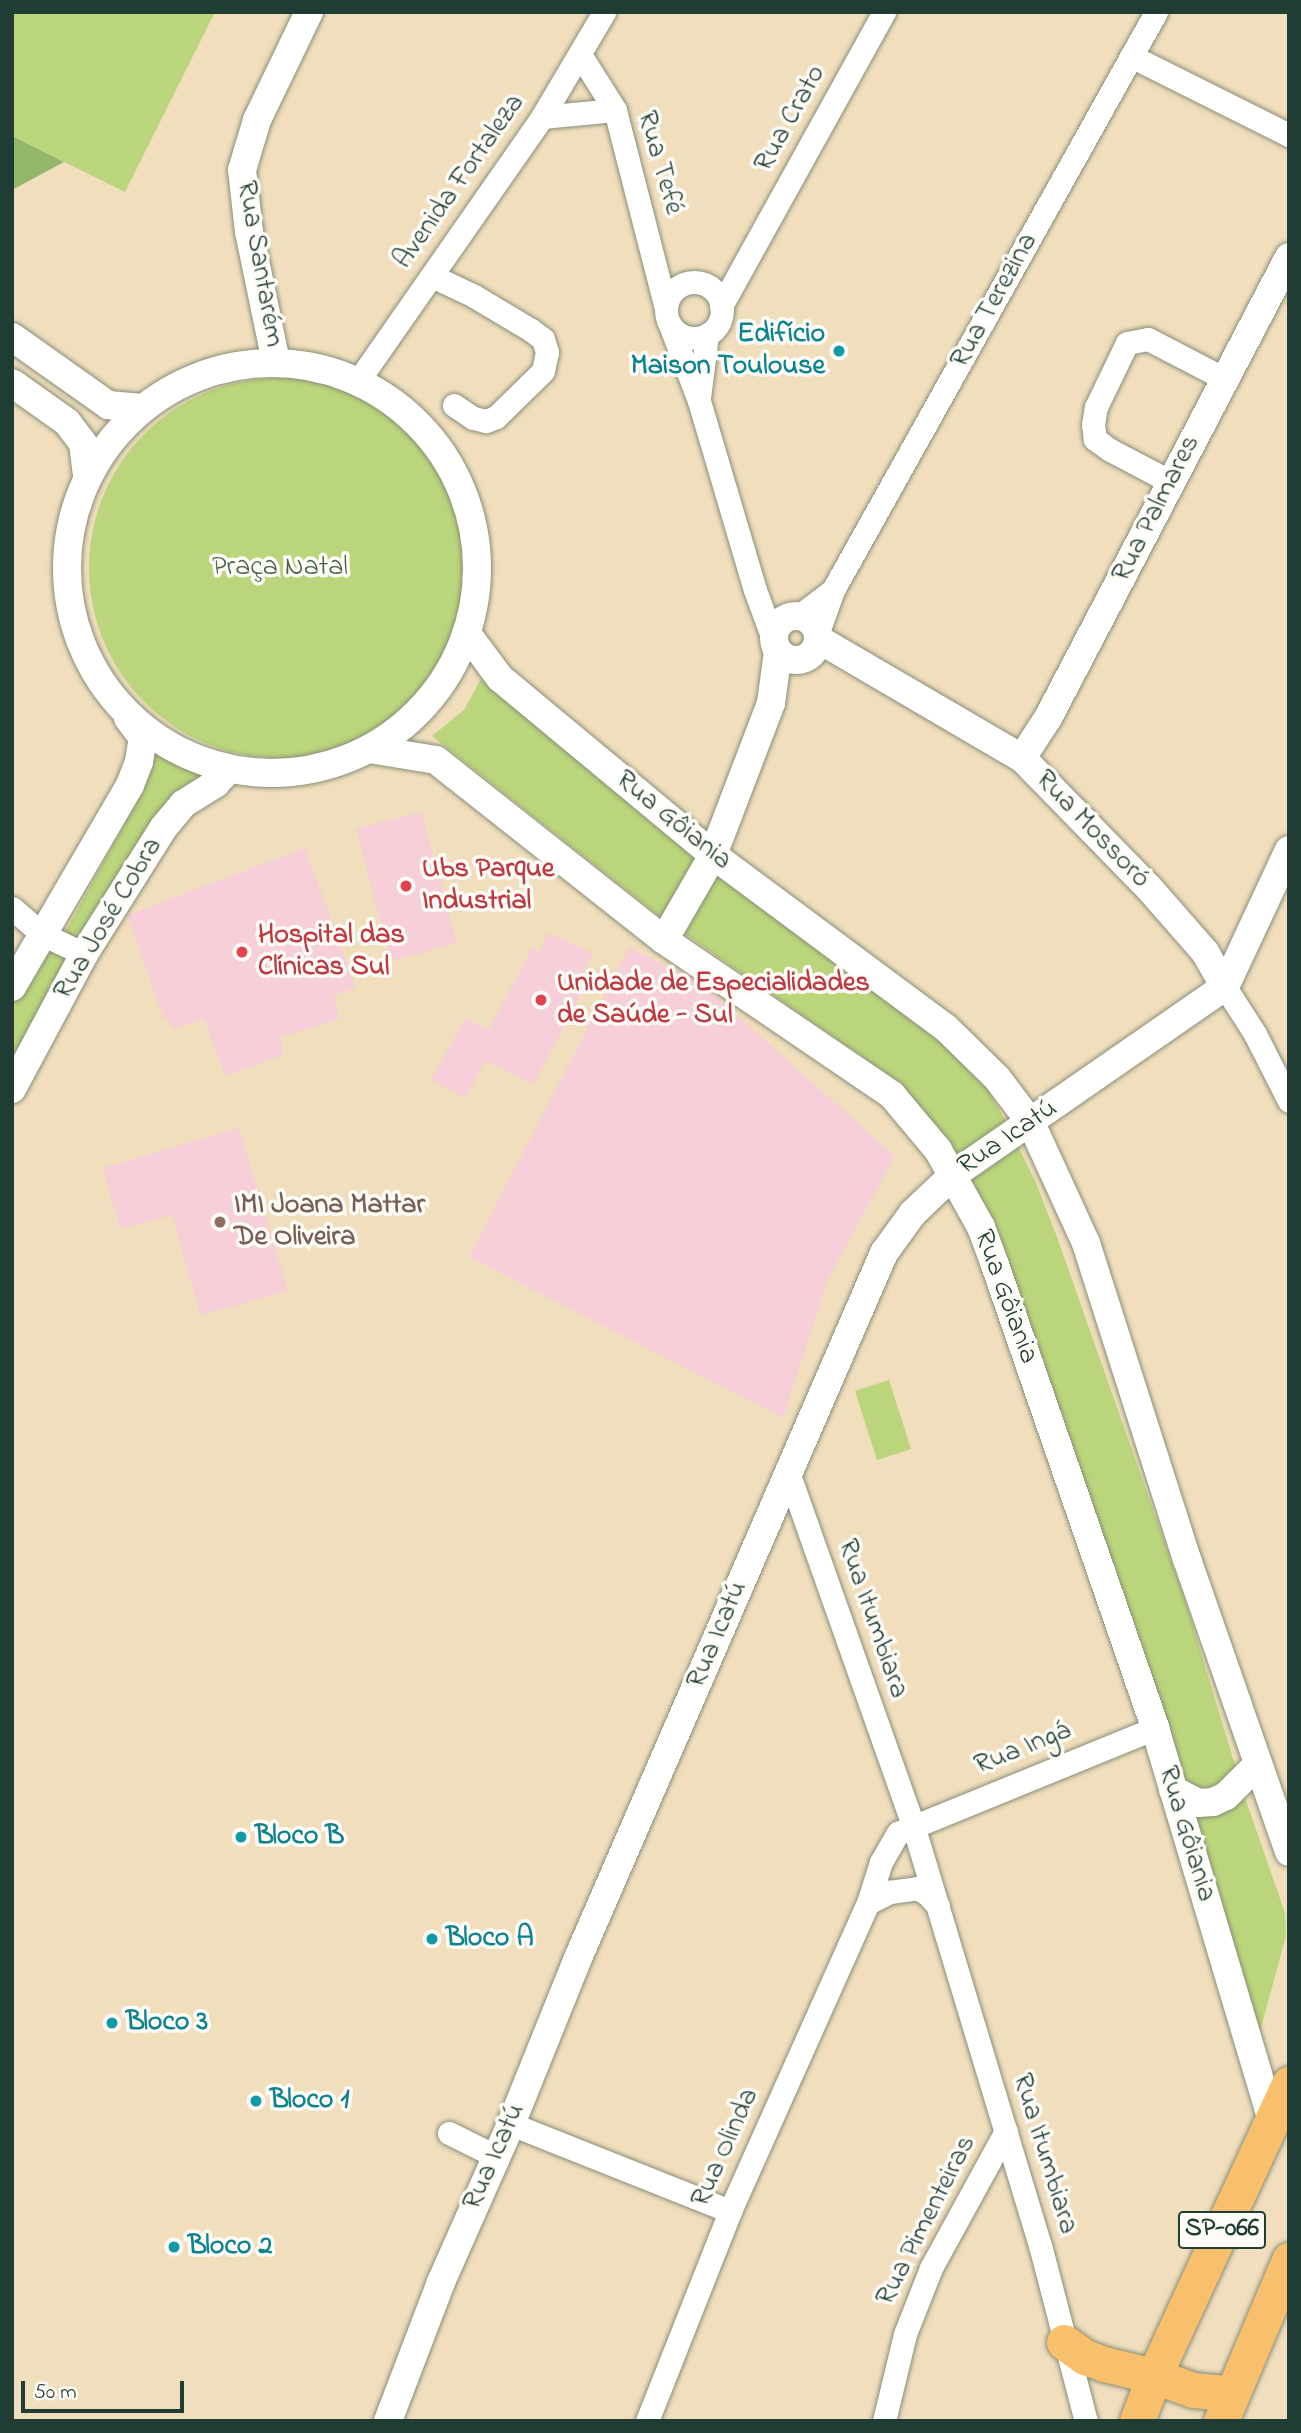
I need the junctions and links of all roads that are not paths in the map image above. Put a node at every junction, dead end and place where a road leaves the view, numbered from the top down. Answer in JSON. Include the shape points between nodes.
{"nodes":[{"id":1,"x":309,"y":12,"type":"edge"},
{"id":2,"x":604,"y":12,"type":"edge"},
{"id":3,"x":884,"y":12,"type":"edge"},
{"id":4,"x":1156,"y":12,"type":"edge"},
{"id":5,"x":581,"y":56,"type":"junction"},
{"id":6,"x":1131,"y":56,"type":"junction"},
{"id":7,"x":615,"y":110,"type":"junction"},
{"id":8,"x":542,"y":117,"type":"junction"},
{"id":9,"x":1289,"y":135,"type":"edge"},
{"id":10,"x":653,"y":252,"type":"junction"},
{"id":11,"x":749,"y":256,"type":"junction"},
{"id":12,"x":1289,"y":257,"type":"edge"},
{"id":13,"x":432,"y":276,"type":"junction"},
{"id":14,"x":692,"y":283,"type":"junction"},
{"id":15,"x":721,"y":306,"type":"junction"},
{"id":16,"x":668,"y":316,"type":"junction"},
{"id":17,"x":707,"y":335,"type":"junction"},
{"id":18,"x":12,"y":337,"type":"edge"},
{"id":19,"x":276,"y":362,"type":"junction"},
{"id":20,"x":1225,"y":379,"type":"junction"},
{"id":21,"x":358,"y":380,"type":"junction"},
{"id":22,"x":12,"y":383,"type":"edge"},
{"id":23,"x":699,"y":401,"type":"junction"},
{"id":24,"x":454,"y":405,"type":"dead end"},
{"id":25,"x":142,"y":408,"type":"junction"},
{"id":26,"x":87,"y":478,"type":"junction"},
{"id":27,"x":1171,"y":482,"type":"junction"},
{"id":28,"x":468,"y":635,"type":"junction"},
{"id":29,"x":797,"y":636,"type":"junction"},
{"id":30,"x":118,"y":705,"type":"junction"},
{"id":31,"x":369,"y":749,"type":"junction"},
{"id":32,"x":1022,"y":758,"type":"junction"},
{"id":33,"x":229,"y":769,"type":"junction"},
{"id":34,"x":1289,"y":850,"type":"edge"},
{"id":35,"x":713,"y":855,"type":"junction"},
{"id":36,"x":12,"y":908,"type":"edge"},
{"id":37,"x":42,"y":934,"type":"junction"},
{"id":38,"x":664,"y":940,"type":"junction"},
{"id":39,"x":84,"y":954,"type":"junction"},
{"id":40,"x":12,"y":987,"type":"edge"},
{"id":41,"x":1225,"y":987,"type":"junction"},
{"id":42,"x":12,"y":1089,"type":"edge"},
{"id":43,"x":1289,"y":1101,"type":"edge"},
{"id":44,"x":1031,"y":1123,"type":"junction"},
{"id":45,"x":953,"y":1175,"type":"junction"},
{"id":46,"x":788,"y":1472,"type":"junction"},
{"id":47,"x":1155,"y":1728,"type":"junction"},
{"id":48,"x":1258,"y":1764,"type":"junction"},
{"id":49,"x":1173,"y":1790,"type":"junction"},
{"id":50,"x":913,"y":1825,"type":"junction"},
{"id":51,"x":1289,"y":1852,"type":"edge"},
{"id":52,"x":868,"y":1903,"type":"junction"},
{"id":53,"x":937,"y":1906,"type":"junction"},
{"id":54,"x":1289,"y":2084,"type":"edge"},
{"id":55,"x":1272,"y":2121,"type":"junction"},
{"id":56,"x":511,"y":2124,"type":"junction"},
{"id":57,"x":1006,"y":2131,"type":"junction"},
{"id":58,"x":449,"y":2133,"type":"dead end"},
{"id":59,"x":495,"y":2156,"type":"junction"},
{"id":60,"x":730,"y":2211,"type":"junction"},
{"id":61,"x":1289,"y":2260,"type":"edge"},
{"id":62,"x":1064,"y":2342,"type":"junction"},
{"id":63,"x":1154,"y":2376,"type":"junction"},
{"id":64,"x":1226,"y":2407,"type":"edge"},
{"id":65,"x":387,"y":2421,"type":"edge"},
{"id":66,"x":647,"y":2421,"type":"edge"},
{"id":67,"x":884,"y":2421,"type":"edge"},
{"id":68,"x":1086,"y":2421,"type":"edge"},
{"id":69,"x":1137,"y":2421,"type":"edge"}],
"edges":[{"from":1,"to":19,"type":"street","name":"Rua Santarém","via":[[257,120],[242,170],[249,232]]},
{"from":2,"to":5,"type":"street","name":"Avenida Fortaleza"},
{"from":3,"to":11,"type":"street","name":"Rua Crato"},
{"from":4,"to":6,"type":"street","name":"Rua Terezina"},
{"from":5,"to":7,"type":"street","name":"Rua Tefé"},
{"from":5,"to":8,"type":"street","name":"Avenida Fortaleza"},
{"from":6,"to":9,"type":"street"},
{"from":6,"to":29,"type":"street","name":"Rua Terezina","via":[[834,590]]},
{"from":7,"to":8,"type":"street"},
{"from":7,"to":10,"type":"street","name":"Rua Tefé"},
{"from":8,"to":13,"type":"street","name":"Avenida Fortaleza"},
{"from":10,"to":14,"type":"street","name":"Rua Tefé"},
{"from":10,"to":16,"type":"street","name":"Rua Tefé"},
{"from":11,"to":14,"type":"street"},
{"from":11,"to":15,"type":"street","name":"Rua Crato"},
{"from":12,"to":20,"type":"street","name":"Rua Palmares"},
{"from":13,"to":21,"type":"street","name":"Avenida Fortaleza"},
{"from":13,"to":24,"type":"street","via":[[531,330],[543,339],[547,352],[543,372],[496,417],[486,421],[473,418]]},
{"from":14,"to":15,"type":"street","via":[[713,290]]},
{"from":14,"to":16,"type":"street","via":[[672,292]]},
{"from":15,"to":17,"type":"street","via":[[719,323]]},
{"from":16,"to":17,"type":"street","via":[[682,336]]},
{"from":16,"to":23,"type":"street","name":"Rua Tefé"},
{"from":17,"to":23,"type":"street","name":"Rua Tefé"},
{"from":18,"to":25,"type":"street","via":[[108,405]]},
{"from":19,"to":21,"type":"street"},
{"from":19,"to":25,"type":"street","via":[[205,374]]},
{"from":20,"to":27,"type":"street","name":"Rua Palmares"},
{"from":20,"to":27,"type":"street","via":[[1148,339],[1127,343],[1096,407],[1095,439]]},
{"from":21,"to":28,"type":"street","via":[[409,413],[448,460],[467,504],[479,576]]},
{"from":22,"to":26,"type":"street","via":[[67,422],[83,443]]},
{"from":23,"to":29,"type":"street","name":"Rua Tefé","via":[[755,590]]},
{"from":25,"to":26,"type":"street","via":[[110,440]]},
{"from":26,"to":30,"type":"street","via":[[70,523],[67,583],[72,620],[90,665]]},
{"from":27,"to":32,"type":"street","name":"Rua Palmares","via":[[1048,718]]},
{"from":28,"to":31,"type":"street","via":[[445,681],[420,710]]},
{"from":28,"to":35,"type":"street","name":"Rua Gôiania","via":[[500,678]]},
{"from":29,"to":32,"type":"street","name":"Rua Mossoró"},
{"from":29,"to":35,"type":"street","name":"Rua Terezina"},
{"from":30,"to":33,"type":"street","via":[[150,734],[188,755]]},
{"from":30,"to":37,"type":"street","name":"Rua José Cobra","via":[[143,738],[139,762]]},
{"from":31,"to":33,"type":"street","via":[[325,766],[277,773]]},
{"from":31,"to":38,"type":"street","name":"Rua Gôiania","via":[[436,760]]},
{"from":32,"to":41,"type":"street","name":"Rua Mossoró","via":[[1149,888],[1205,952]]},
{"from":33,"to":39,"type":"street","name":"Rua José Cobra","via":[[183,804],[164,827]]},
{"from":34,"to":41,"type":"street"},
{"from":35,"to":38,"type":"street","name":"Rua Terezina"},
{"from":35,"to":44,"type":"street","name":"Rua Gôiania","via":[[946,1028],[997,1078]]},
{"from":36,"to":37,"type":"street"},
{"from":37,"to":39,"type":"street"},
{"from":37,"to":40,"type":"street","name":"Rua José Cobra"},
{"from":38,"to":45,"type":"street","name":"Rua Gôiania","via":[[892,1094]]},
{"from":39,"to":42,"type":"street","name":"Rua José Cobra"},
{"from":41,"to":43,"type":"street","name":"Rua Mossoró"},
{"from":41,"to":44,"type":"street","name":"Rua Icatú"},
{"from":44,"to":45,"type":"street","name":"Rua Icatú"},
{"from":44,"to":48,"type":"street","name":"Rua Gôiania","via":[[1086,1242]]},
{"from":45,"to":46,"type":"street","name":"Rua Icatú","via":[[913,1213],[884,1253]]},
{"from":45,"to":47,"type":"street","name":"Rua Gôiania","via":[[995,1265]]},
{"from":46,"to":50,"type":"street","name":"Rua Itumbiara"},
{"from":46,"to":56,"type":"street","name":"Rua Icatú"},
{"from":47,"to":49,"type":"street","name":"Rua Gôiania"},
{"from":47,"to":50,"type":"street","name":"Rua Ingá"},
{"from":48,"to":49,"type":"street","via":[[1226,1796],[1213,1802],[1198,1803]]},
{"from":48,"to":51,"type":"street","name":"Rua Gôiania"},
{"from":49,"to":55,"type":"street","name":"Rua Gôiania"},
{"from":50,"to":52,"type":"street","name":"Rua Olinda","via":[[898,1833],[887,1850]]},
{"from":50,"to":53,"type":"street","name":"Rua Itumbiara"},
{"from":52,"to":53,"type":"street","via":[[890,1892],[917,1888]]},
{"from":52,"to":60,"type":"street","name":"Rua Olinda"},
{"from":53,"to":57,"type":"street","name":"Rua Itumbiara"},
{"from":54,"to":55,"type":"main road","number":"SP-066"},
{"from":55,"to":63,"type":"main road","number":"SP-066"},
{"from":56,"to":59,"type":"street","name":"Rua Icatú"},
{"from":56,"to":60,"type":"street"},
{"from":57,"to":62,"type":"street","name":"Rua Itumbiara"},
{"from":57,"to":67,"type":"street","name":"Rua Pimenteiras","via":[[931,2268],[905,2334]]},
{"from":58,"to":59,"type":"street"},
{"from":59,"to":65,"type":"street","name":"Rua Icatú"},
{"from":60,"to":66,"type":"street","name":"Rua Olinda"},
{"from":61,"to":64,"type":"main road","number":"SP-066"},
{"from":62,"to":63,"type":"main road","via":[[1085,2357]]},
{"from":62,"to":68,"type":"street","name":"Rua Itumbiara"},
{"from":63,"to":64,"type":"main road"},
{"from":63,"to":69,"type":"main road","number":"SP-066"}]}
